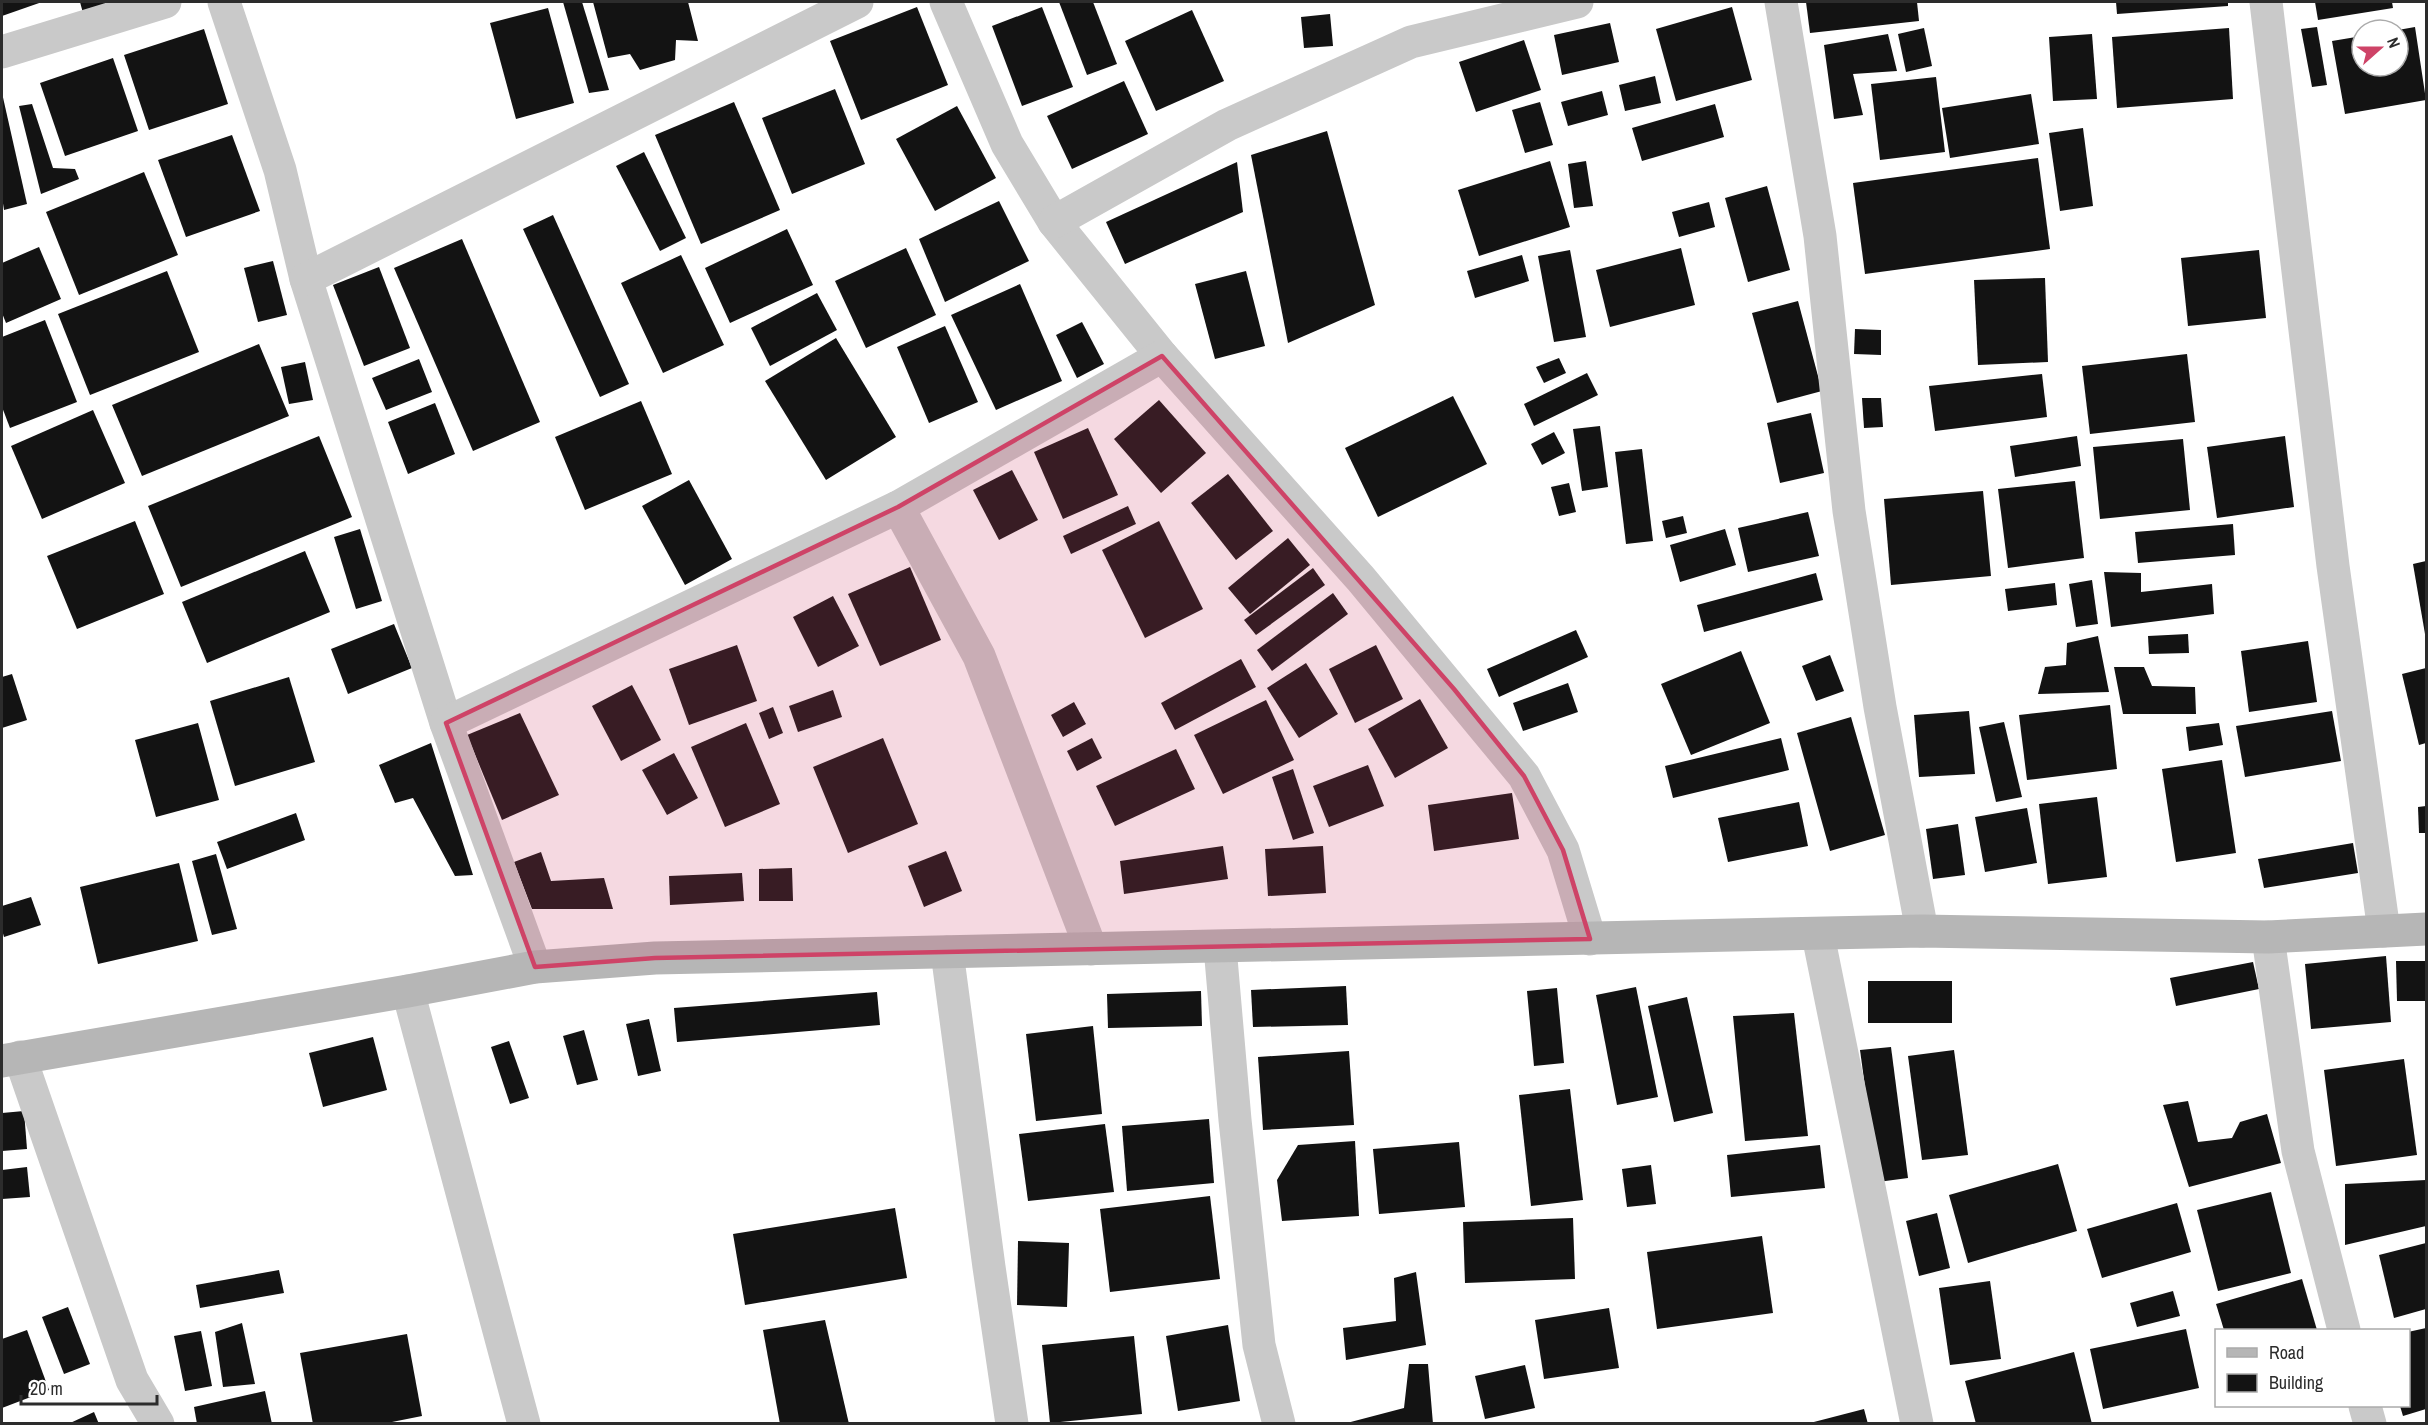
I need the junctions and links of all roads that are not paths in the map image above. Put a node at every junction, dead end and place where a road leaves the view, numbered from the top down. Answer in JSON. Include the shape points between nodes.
{"nodes":[{"id":1,"x":165,"y":2,"type":"edge"},
{"id":2,"x":224,"y":2,"type":"edge"},
{"id":3,"x":857,"y":2,"type":"edge"},
{"id":4,"x":946,"y":2,"type":"edge"},
{"id":5,"x":1577,"y":2,"type":"edge"},
{"id":6,"x":1781,"y":2,"type":"edge"},
{"id":7,"x":2266,"y":2,"type":"edge"},
{"id":8,"x":2,"y":52,"type":"edge"},
{"id":9,"x":1054,"y":222,"type":"junction"},
{"id":10,"x":306,"y":279,"type":"junction"},
{"id":11,"x":1162,"y":356,"type":"junction"},
{"id":12,"x":898,"y":507,"type":"junction"},
{"id":13,"x":446,"y":723,"type":"junction"},
{"id":14,"x":2427,"y":929,"type":"edge"},
{"id":15,"x":1922,"y":931,"type":"junction"},
{"id":16,"x":2384,"y":931,"type":"junction"},
{"id":17,"x":1818,"y":935,"type":"junction"},
{"id":18,"x":2268,"y":937,"type":"junction"},
{"id":19,"x":1590,"y":939,"type":"junction"},
{"id":20,"x":1220,"y":947,"type":"junction"},
{"id":21,"x":1090,"y":949,"type":"junction"},
{"id":22,"x":946,"y":952,"type":"junction"},
{"id":23,"x":535,"y":967,"type":"junction"},
{"id":24,"x":408,"y":992,"type":"junction"},
{"id":25,"x":11,"y":1059,"type":"edge"},
{"id":26,"x":2344,"y":1329,"type":"edge"},
{"id":27,"x":2365,"y":1407,"type":"edge"},
{"id":28,"x":158,"y":1424,"type":"edge"},
{"id":29,"x":524,"y":1424,"type":"edge"},
{"id":30,"x":1012,"y":1424,"type":"edge"},
{"id":31,"x":1279,"y":1424,"type":"edge"},
{"id":32,"x":1917,"y":1424,"type":"edge"},
{"id":33,"x":2370,"y":1424,"type":"edge"}],
"edges":[{"from":1,"to":8,"type":"street"},
{"from":2,"to":10,"type":"street","via":[[280,170]]},
{"from":3,"to":10,"type":"street"},
{"from":4,"to":9,"type":"street","via":[[1007,144]]},
{"from":5,"to":9,"type":"street","via":[[1411,42],[1227,124]]},
{"from":6,"to":15,"type":"street","via":[[1820,236],[1849,511],[1880,707]]},
{"from":7,"to":16,"type":"street","via":[[2333,566]]},
{"from":9,"to":11,"type":"street"},
{"from":10,"to":13,"type":"street"},
{"from":11,"to":12,"type":"street"},
{"from":11,"to":19,"type":"street","via":[[1360,579],[1524,776],[1563,850]]},
{"from":12,"to":13,"type":"street"},
{"from":12,"to":21,"type":"street","via":[[979,656]]},
{"from":13,"to":23,"type":"street"},
{"from":14,"to":16,"type":"street"},
{"from":15,"to":17,"type":"street"},
{"from":15,"to":18,"type":"street"},
{"from":16,"to":18,"type":"street"},
{"from":17,"to":19,"type":"street"},
{"from":17,"to":32,"type":"street"},
{"from":18,"to":26,"type":"street","via":[[2298,1151]]},
{"from":19,"to":20,"type":"street"},
{"from":20,"to":21,"type":"street"},
{"from":20,"to":31,"type":"street","via":[[1259,1345]]},
{"from":21,"to":22,"type":"street"},
{"from":22,"to":23,"type":"street","via":[[655,957]]},
{"from":22,"to":30,"type":"street"},
{"from":23,"to":24,"type":"street"},
{"from":24,"to":25,"type":"street"},
{"from":24,"to":29,"type":"street"},
{"from":25,"to":28,"type":"street","via":[[132,1380]]},
{"from":27,"to":33,"type":"street"}]}
